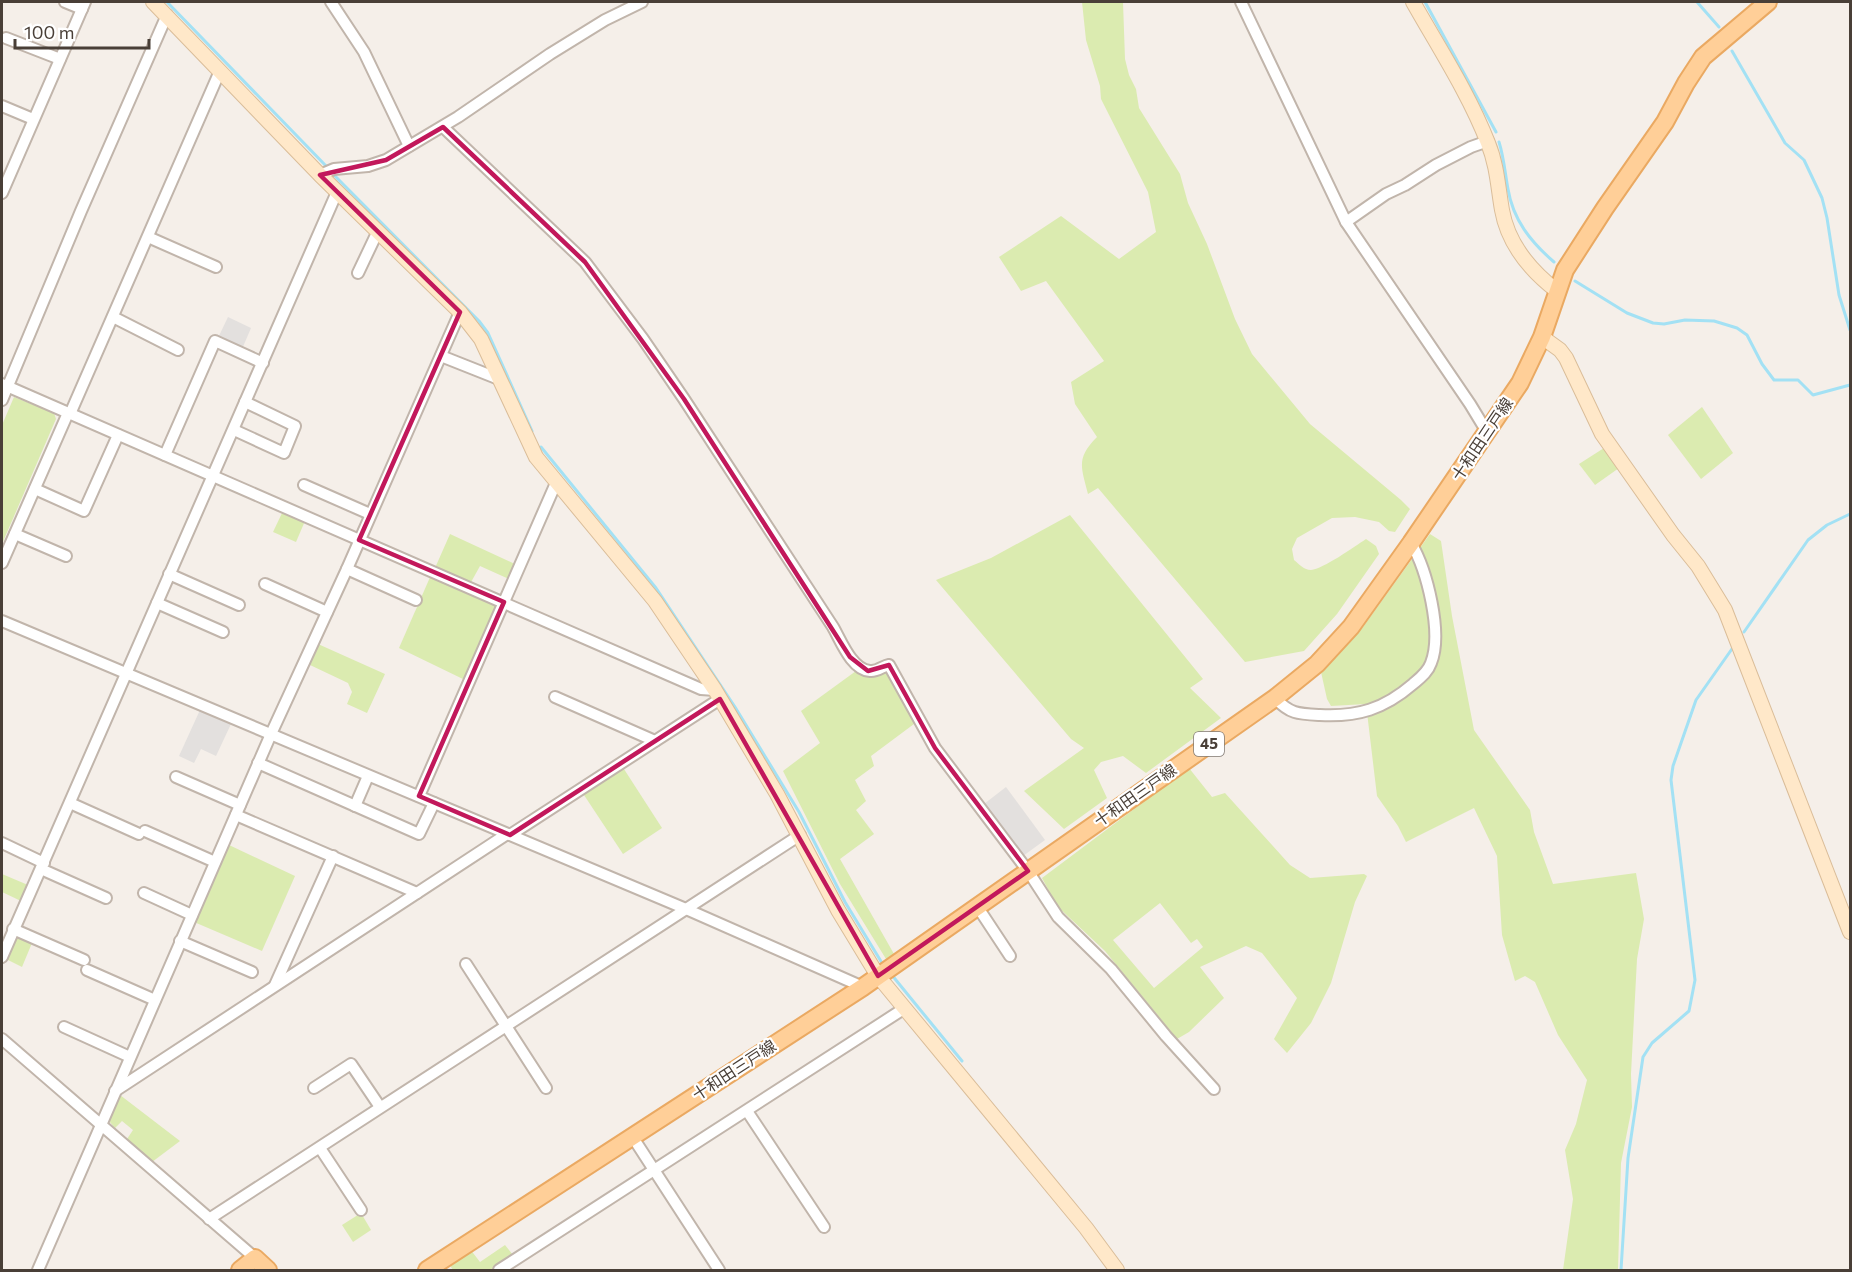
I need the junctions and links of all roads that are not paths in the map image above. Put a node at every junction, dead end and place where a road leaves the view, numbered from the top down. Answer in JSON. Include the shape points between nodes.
{"nodes":[{"id":1,"x":65,"y":2,"type":"edge"},
{"id":2,"x":331,"y":2,"type":"edge"},
{"id":3,"x":642,"y":2,"type":"edge"},
{"id":4,"x":1241,"y":2,"type":"edge"},
{"id":5,"x":1413,"y":2,"type":"edge"},
{"id":6,"x":1768,"y":2,"type":"edge"},
{"id":7,"x":83,"y":5,"type":"edge"},
{"id":8,"x":162,"y":6,"type":"edge"},
{"id":9,"x":6,"y":38,"type":"dead end"},
{"id":10,"x":60,"y":59,"type":"junction"},
{"id":11,"x":220,"y":70,"type":"junction"},
{"id":12,"x":2,"y":106,"type":"edge"},
{"id":13,"x":33,"y":119,"type":"junction"},
{"id":14,"x":442,"y":127,"type":"junction"},
{"id":15,"x":1488,"y":141,"type":"junction"},
{"id":16,"x":409,"y":146,"type":"junction"},
{"id":17,"x":6,"y":169,"type":"edge"},
{"id":18,"x":327,"y":172,"type":"junction"},
{"id":19,"x":337,"y":192,"type":"junction"},
{"id":20,"x":2,"y":193,"type":"edge"},
{"id":21,"x":1346,"y":222,"type":"junction"},
{"id":22,"x":377,"y":232,"type":"junction"},
{"id":23,"x":148,"y":237,"type":"junction"},
{"id":24,"x":216,"y":267,"type":"dead end"},
{"id":25,"x":358,"y":273,"type":"dead end"},
{"id":26,"x":1557,"y":291,"type":"junction"},
{"id":27,"x":459,"y":312,"type":"junction"},
{"id":28,"x":113,"y":317,"type":"junction"},
{"id":29,"x":1542,"y":337,"type":"junction"},
{"id":30,"x":178,"y":350,"type":"dead end"},
{"id":31,"x":441,"y":356,"type":"junction"},
{"id":32,"x":263,"y":363,"type":"junction"},
{"id":33,"x":500,"y":379,"type":"junction"},
{"id":34,"x":4,"y":385,"type":"edge"},
{"id":35,"x":2,"y":400,"type":"edge"},
{"id":36,"x":245,"y":402,"type":"junction"},
{"id":37,"x":69,"y":414,"type":"junction"},
{"id":38,"x":234,"y":430,"type":"junction"},
{"id":39,"x":1487,"y":432,"type":"junction"},
{"id":40,"x":118,"y":435,"type":"junction"},
{"id":41,"x":165,"y":455,"type":"junction"},
{"id":42,"x":214,"y":476,"type":"junction"},
{"id":43,"x":556,"y":483,"type":"junction"},
{"id":44,"x":304,"y":485,"type":"dead end"},
{"id":45,"x":35,"y":489,"type":"junction"},
{"id":46,"x":370,"y":514,"type":"junction"},
{"id":47,"x":15,"y":534,"type":"junction"},
{"id":48,"x":359,"y":540,"type":"junction"},
{"id":49,"x":1411,"y":543,"type":"junction"},
{"id":50,"x":66,"y":556,"type":"dead end"},
{"id":51,"x":2,"y":563,"type":"edge"},
{"id":52,"x":347,"y":569,"type":"junction"},
{"id":53,"x":169,"y":574,"type":"junction"},
{"id":54,"x":265,"y":584,"type":"dead end"},
{"id":55,"x":416,"y":600,"type":"dead end"},
{"id":56,"x":504,"y":602,"type":"junction"},
{"id":57,"x":157,"y":603,"type":"junction"},
{"id":58,"x":239,"y":605,"type":"dead end"},
{"id":59,"x":327,"y":612,"type":"junction"},
{"id":60,"x":2,"y":621,"type":"edge"},
{"id":61,"x":223,"y":632,"type":"dead end"},
{"id":62,"x":126,"y":673,"type":"junction"},
{"id":63,"x":717,"y":694,"type":"junction"},
{"id":64,"x":555,"y":697,"type":"dead end"},
{"id":65,"x":1275,"y":698,"type":"junction"},
{"id":66,"x":271,"y":734,"type":"junction"},
{"id":67,"x":655,"y":741,"type":"junction"},
{"id":68,"x":258,"y":763,"type":"junction"},
{"id":69,"x":368,"y":776,"type":"junction"},
{"id":70,"x":176,"y":777,"type":"dead end"},
{"id":71,"x":418,"y":796,"type":"junction"},
{"id":72,"x":70,"y":803,"type":"junction"},
{"id":73,"x":434,"y":803,"type":"junction"},
{"id":74,"x":355,"y":806,"type":"junction"},
{"id":75,"x":238,"y":810,"type":"junction"},
{"id":76,"x":509,"y":834,"type":"junction"},
{"id":77,"x":800,"y":835,"type":"junction"},
{"id":78,"x":2,"y":843,"type":"edge"},
{"id":79,"x":333,"y":856,"type":"junction"},
{"id":80,"x":215,"y":862,"type":"junction"},
{"id":81,"x":43,"y":866,"type":"junction"},
{"id":82,"x":1028,"y":871,"type":"junction"},
{"id":83,"x":144,"y":893,"type":"dead end"},
{"id":84,"x":417,"y":893,"type":"junction"},
{"id":85,"x":106,"y":898,"type":"dead end"},
{"id":86,"x":977,"y":906,"type":"junction"},
{"id":87,"x":686,"y":909,"type":"junction"},
{"id":88,"x":192,"y":915,"type":"junction"},
{"id":89,"x":14,"y":930,"type":"junction"},
{"id":90,"x":1851,"y":932,"type":"edge"},
{"id":91,"x":180,"y":941,"type":"junction"},
{"id":92,"x":3,"y":950,"type":"edge"},
{"id":93,"x":1010,"y":956,"type":"dead end"},
{"id":94,"x":466,"y":964,"type":"dead end"},
{"id":95,"x":252,"y":972,"type":"dead end"},
{"id":96,"x":878,"y":976,"type":"junction"},
{"id":97,"x":275,"y":986,"type":"junction"},
{"id":98,"x":863,"y":987,"type":"junction"},
{"id":99,"x":155,"y":999,"type":"junction"},
{"id":100,"x":905,"y":1008,"type":"junction"},
{"id":101,"x":64,"y":1027,"type":"dead end"},
{"id":102,"x":506,"y":1027,"type":"junction"},
{"id":103,"x":2,"y":1039,"type":"edge"},
{"id":104,"x":130,"y":1057,"type":"junction"},
{"id":105,"x":314,"y":1088,"type":"dead end"},
{"id":106,"x":546,"y":1088,"type":"dead end"},
{"id":107,"x":1214,"y":1089,"type":"dead end"},
{"id":108,"x":115,"y":1092,"type":"junction"},
{"id":109,"x":380,"y":1107,"type":"junction"},
{"id":110,"x":747,"y":1111,"type":"junction"},
{"id":111,"x":101,"y":1124,"type":"junction"},
{"id":112,"x":632,"y":1136,"type":"junction"},
{"id":113,"x":320,"y":1148,"type":"junction"},
{"id":114,"x":654,"y":1170,"type":"junction"},
{"id":115,"x":361,"y":1210,"type":"dead end"},
{"id":116,"x":209,"y":1219,"type":"junction"},
{"id":117,"x":824,"y":1227,"type":"dead end"},
{"id":118,"x":255,"y":1258,"type":"junction"},
{"id":119,"x":38,"y":1270,"type":"edge"},
{"id":120,"x":240,"y":1270,"type":"edge"},
{"id":121,"x":268,"y":1270,"type":"edge"},
{"id":122,"x":427,"y":1270,"type":"edge"},
{"id":123,"x":499,"y":1270,"type":"edge"},
{"id":124,"x":719,"y":1270,"type":"edge"},
{"id":125,"x":1117,"y":1270,"type":"edge"}],
"edges":[{"from":1,"to":7,"type":"street"},
{"from":2,"to":16,"type":"street","via":[[364,52]]},
{"from":3,"to":14,"type":"street","via":[[550,54]]},
{"from":4,"to":21,"type":"street"},
{"from":5,"to":15,"type":"street"},
{"from":6,"to":26,"type":"main road","name":"十和田三戸線","number":"45","via":[[1695,68],[1665,122],[1565,270]]},
{"from":7,"to":10,"type":"street"},
{"from":8,"to":11,"type":"street"},
{"from":8,"to":34,"type":"street"},
{"from":9,"to":10,"type":"street"},
{"from":10,"to":13,"type":"street"},
{"from":11,"to":18,"type":"street"},
{"from":11,"to":23,"type":"street"},
{"from":12,"to":13,"type":"street"},
{"from":13,"to":17,"type":"street"},
{"from":14,"to":16,"type":"street"},
{"from":14,"to":82,"type":"street","via":[[585,262],[684,399],[850,657],[868,671],[889,665],[935,748]]},
{"from":15,"to":21,"type":"street","via":[[1436,165]]},
{"from":15,"to":26,"type":"street","via":[[1508,231],[1529,265]]},
{"from":16,"to":18,"type":"street","via":[[368,166]]},
{"from":17,"to":20,"type":"street"},
{"from":18,"to":19,"type":"street"},
{"from":19,"to":22,"type":"street"},
{"from":19,"to":32,"type":"street"},
{"from":21,"to":39,"type":"street"},
{"from":22,"to":25,"type":"street"},
{"from":22,"to":27,"type":"street"},
{"from":23,"to":24,"type":"street"},
{"from":23,"to":28,"type":"street"},
{"from":26,"to":29,"type":"main road","name":"十和田三戸線","number":"45"},
{"from":27,"to":31,"type":"street"},
{"from":27,"to":33,"type":"street","via":[[481,339]]},
{"from":28,"to":30,"type":"street"},
{"from":28,"to":37,"type":"street"},
{"from":29,"to":39,"type":"main road","name":"十和田三戸線","number":"45","via":[[1520,383]]},
{"from":29,"to":90,"type":"street","via":[[1566,358],[1602,434],[1698,566],[1725,610]]},
{"from":31,"to":33,"type":"street"},
{"from":31,"to":46,"type":"street"},
{"from":32,"to":36,"type":"street"},
{"from":32,"to":41,"type":"street","via":[[215,341]]},
{"from":33,"to":43,"type":"street","via":[[529,445]]},
{"from":34,"to":35,"type":"street"},
{"from":34,"to":37,"type":"street"},
{"from":36,"to":38,"type":"street"},
{"from":36,"to":38,"type":"street","via":[[295,426],[284,453]]},
{"from":37,"to":40,"type":"street"},
{"from":37,"to":45,"type":"street"},
{"from":38,"to":42,"type":"street"},
{"from":39,"to":49,"type":"main road","name":"十和田三戸線","number":"45"},
{"from":40,"to":41,"type":"street"},
{"from":40,"to":45,"type":"street","via":[[84,511]]},
{"from":41,"to":42,"type":"street"},
{"from":42,"to":48,"type":"street"},
{"from":42,"to":53,"type":"street"},
{"from":43,"to":56,"type":"street"},
{"from":43,"to":63,"type":"street","via":[[649,593]]},
{"from":44,"to":46,"type":"street"},
{"from":45,"to":47,"type":"street"},
{"from":46,"to":48,"type":"street"},
{"from":47,"to":50,"type":"street"},
{"from":47,"to":51,"type":"street"},
{"from":48,"to":52,"type":"street"},
{"from":48,"to":56,"type":"street"},
{"from":49,"to":65,"type":"main road","name":"十和田三戸線","number":"45","via":[[1351,627],[1317,664]]},
{"from":49,"to":65,"type":"street","via":[[1419,555],[1433,604],[1433,654],[1425,674],[1400,695],[1350,715],[1299,714],[1284,708]]},
{"from":52,"to":55,"type":"street"},
{"from":52,"to":59,"type":"street"},
{"from":53,"to":57,"type":"street"},
{"from":53,"to":58,"type":"street"},
{"from":54,"to":59,"type":"street"},
{"from":56,"to":63,"type":"street"},
{"from":56,"to":71,"type":"street"},
{"from":57,"to":61,"type":"street"},
{"from":57,"to":62,"type":"street"},
{"from":59,"to":66,"type":"street"},
{"from":60,"to":62,"type":"street"},
{"from":62,"to":66,"type":"street"},
{"from":62,"to":72,"type":"street"},
{"from":63,"to":67,"type":"street"},
{"from":63,"to":77,"type":"street"},
{"from":64,"to":67,"type":"street"},
{"from":65,"to":82,"type":"main road","name":"十和田三戸線","number":"45"},
{"from":66,"to":68,"type":"street"},
{"from":66,"to":69,"type":"street"},
{"from":67,"to":76,"type":"street"},
{"from":68,"to":74,"type":"street"},
{"from":68,"to":75,"type":"street"},
{"from":69,"to":71,"type":"street"},
{"from":69,"to":74,"type":"street"},
{"from":70,"to":75,"type":"street"},
{"from":71,"to":73,"type":"street"},
{"from":72,"to":80,"type":"street"},
{"from":72,"to":81,"type":"street"},
{"from":73,"to":74,"type":"street","via":[[419,834]]},
{"from":73,"to":76,"type":"street"},
{"from":75,"to":79,"type":"street"},
{"from":75,"to":80,"type":"street"},
{"from":76,"to":84,"type":"street"},
{"from":76,"to":87,"type":"street"},
{"from":77,"to":87,"type":"street"},
{"from":77,"to":96,"type":"street","via":[[838,910]]},
{"from":78,"to":81,"type":"street"},
{"from":79,"to":84,"type":"street"},
{"from":79,"to":97,"type":"street"},
{"from":80,"to":88,"type":"street"},
{"from":81,"to":85,"type":"street"},
{"from":81,"to":89,"type":"street"},
{"from":82,"to":86,"type":"main road","name":"十和田三戸線","number":"45"},
{"from":82,"to":107,"type":"street","via":[[1058,917],[1111,969]]},
{"from":83,"to":88,"type":"street"},
{"from":84,"to":97,"type":"street"},
{"from":86,"to":93,"type":"street"},
{"from":86,"to":96,"type":"main road","name":"十和田三戸線","number":"45"},
{"from":87,"to":98,"type":"street"},
{"from":87,"to":102,"type":"street"},
{"from":88,"to":91,"type":"street"},
{"from":89,"to":92,"type":"street"},
{"from":89,"to":99,"type":"street"},
{"from":91,"to":95,"type":"street"},
{"from":91,"to":99,"type":"street"},
{"from":94,"to":102,"type":"street"},
{"from":96,"to":98,"type":"main road","name":"十和田三戸線","number":"45"},
{"from":96,"to":100,"type":"street"},
{"from":97,"to":108,"type":"street"},
{"from":98,"to":112,"type":"main road","name":"十和田三戸線","number":"45"},
{"from":99,"to":104,"type":"street"},
{"from":100,"to":110,"type":"street"},
{"from":100,"to":125,"type":"street"},
{"from":101,"to":104,"type":"street"},
{"from":102,"to":106,"type":"street"},
{"from":102,"to":109,"type":"street"},
{"from":103,"to":111,"type":"street"},
{"from":104,"to":108,"type":"street"},
{"from":105,"to":109,"type":"street","via":[[351,1064]]},
{"from":108,"to":111,"type":"street"},
{"from":109,"to":113,"type":"street"},
{"from":110,"to":114,"type":"street"},
{"from":110,"to":117,"type":"street"},
{"from":111,"to":116,"type":"street"},
{"from":111,"to":119,"type":"street"},
{"from":112,"to":114,"type":"street"},
{"from":112,"to":122,"type":"main road","name":"十和田三戸線","number":"45"},
{"from":113,"to":115,"type":"street"},
{"from":113,"to":116,"type":"street"},
{"from":114,"to":123,"type":"street"},
{"from":114,"to":124,"type":"street"},
{"from":116,"to":118,"type":"street"},
{"from":118,"to":120,"type":"main road"},
{"from":118,"to":121,"type":"main road"}]}
